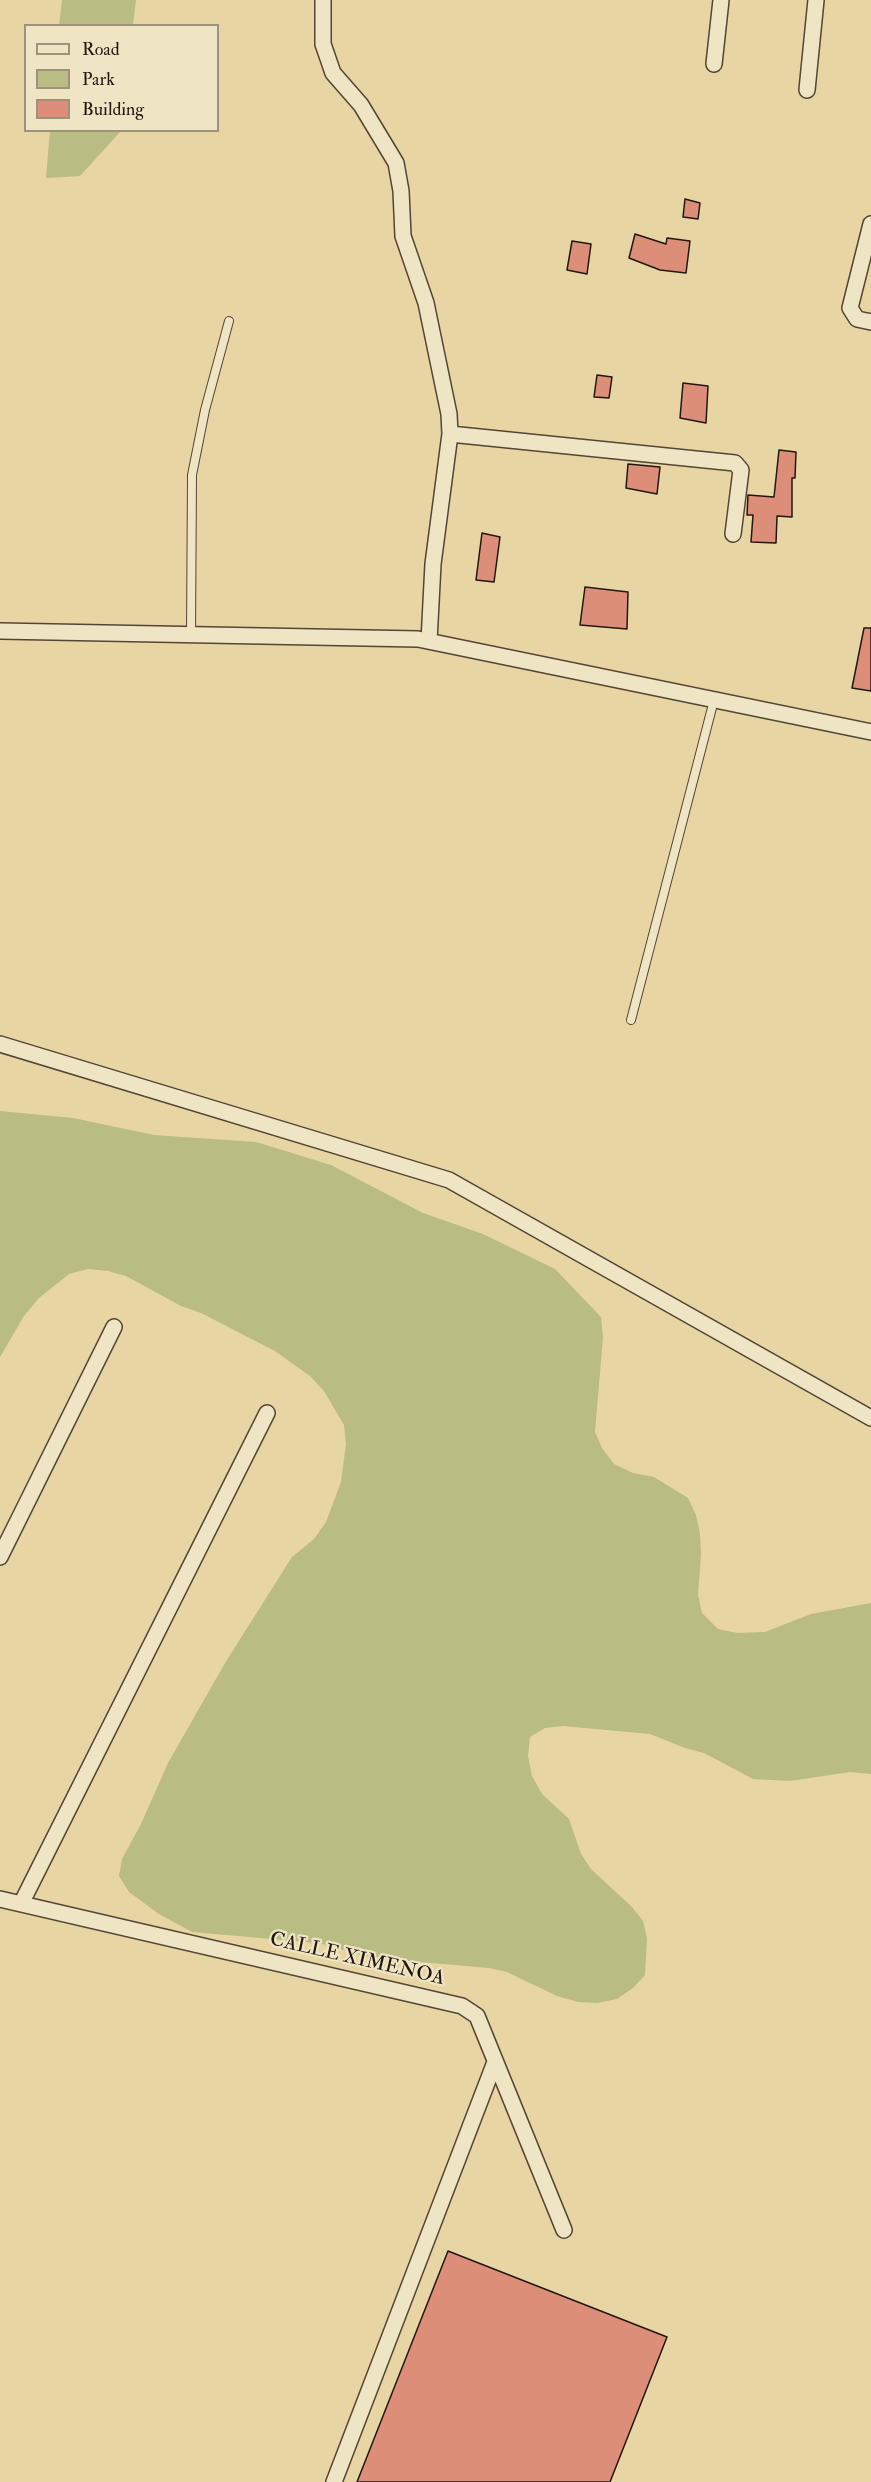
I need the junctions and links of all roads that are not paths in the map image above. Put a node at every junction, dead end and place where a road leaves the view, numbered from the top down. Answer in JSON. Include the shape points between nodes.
{"nodes":[{"id":1,"x":323,"y":0,"type":"edge"},
{"id":2,"x":721,"y":0,"type":"edge"},
{"id":3,"x":816,"y":0,"type":"edge"},
{"id":4,"x":714,"y":64,"type":"dead end"},
{"id":5,"x":807,"y":90,"type":"dead end"},
{"id":6,"x":871,"y":224,"type":"edge"},
{"id":7,"x":229,"y":321,"type":"dead end"},
{"id":8,"x":871,"y":322,"type":"edge"},
{"id":9,"x":450,"y":434,"type":"junction"},
{"id":10,"x":733,"y":534,"type":"dead end"},
{"id":11,"x":0,"y":632,"type":"edge"},
{"id":12,"x":190,"y":634,"type":"junction"},
{"id":13,"x":429,"y":642,"type":"junction"},
{"id":14,"x":714,"y":700,"type":"junction"},
{"id":15,"x":871,"y":732,"type":"edge"},
{"id":16,"x":631,"y":1020,"type":"dead end"},
{"id":17,"x":0,"y":1044,"type":"edge"},
{"id":18,"x":114,"y":1327,"type":"dead end"},
{"id":19,"x":267,"y":1413,"type":"dead end"},
{"id":20,"x":871,"y":1418,"type":"edge"},
{"id":21,"x":0,"y":1557,"type":"edge"},
{"id":22,"x":0,"y":1899,"type":"edge"},
{"id":23,"x":21,"y":1904,"type":"junction"},
{"id":24,"x":495,"y":2062,"type":"junction"},
{"id":25,"x":564,"y":2230,"type":"dead end"},
{"id":26,"x":333,"y":2482,"type":"edge"}],
"edges":[{"from":1,"to":9,"type":"street","via":[[323,44],[333,73],[361,105],[396,163],[403,236],[426,303],[448,404]]},
{"from":2,"to":4,"type":"street"},
{"from":3,"to":5,"type":"street"},
{"from":6,"to":8,"type":"street","via":[[850,308],[857,319]]},
{"from":7,"to":12,"type":"lane","via":[[192,475]]},
{"from":9,"to":10,"type":"street","via":[[735,463],[741,470]]},
{"from":9,"to":13,"type":"street"},
{"from":11,"to":12,"type":"street"},
{"from":12,"to":13,"type":"street"},
{"from":13,"to":14,"type":"street"},
{"from":14,"to":15,"type":"street"},
{"from":14,"to":16,"type":"lane"},
{"from":17,"to":20,"type":"street","via":[[449,1180]]},
{"from":18,"to":21,"type":"street"},
{"from":19,"to":23,"type":"street"},
{"from":22,"to":23,"type":"street","name":"CALLE XIMENOA"},
{"from":23,"to":24,"type":"street","name":"CALLE XIMENOA","via":[[462,2006],[477,2016]]},
{"from":24,"to":25,"type":"street","name":"CALLE XIMENOA"},
{"from":24,"to":26,"type":"street"}]}
